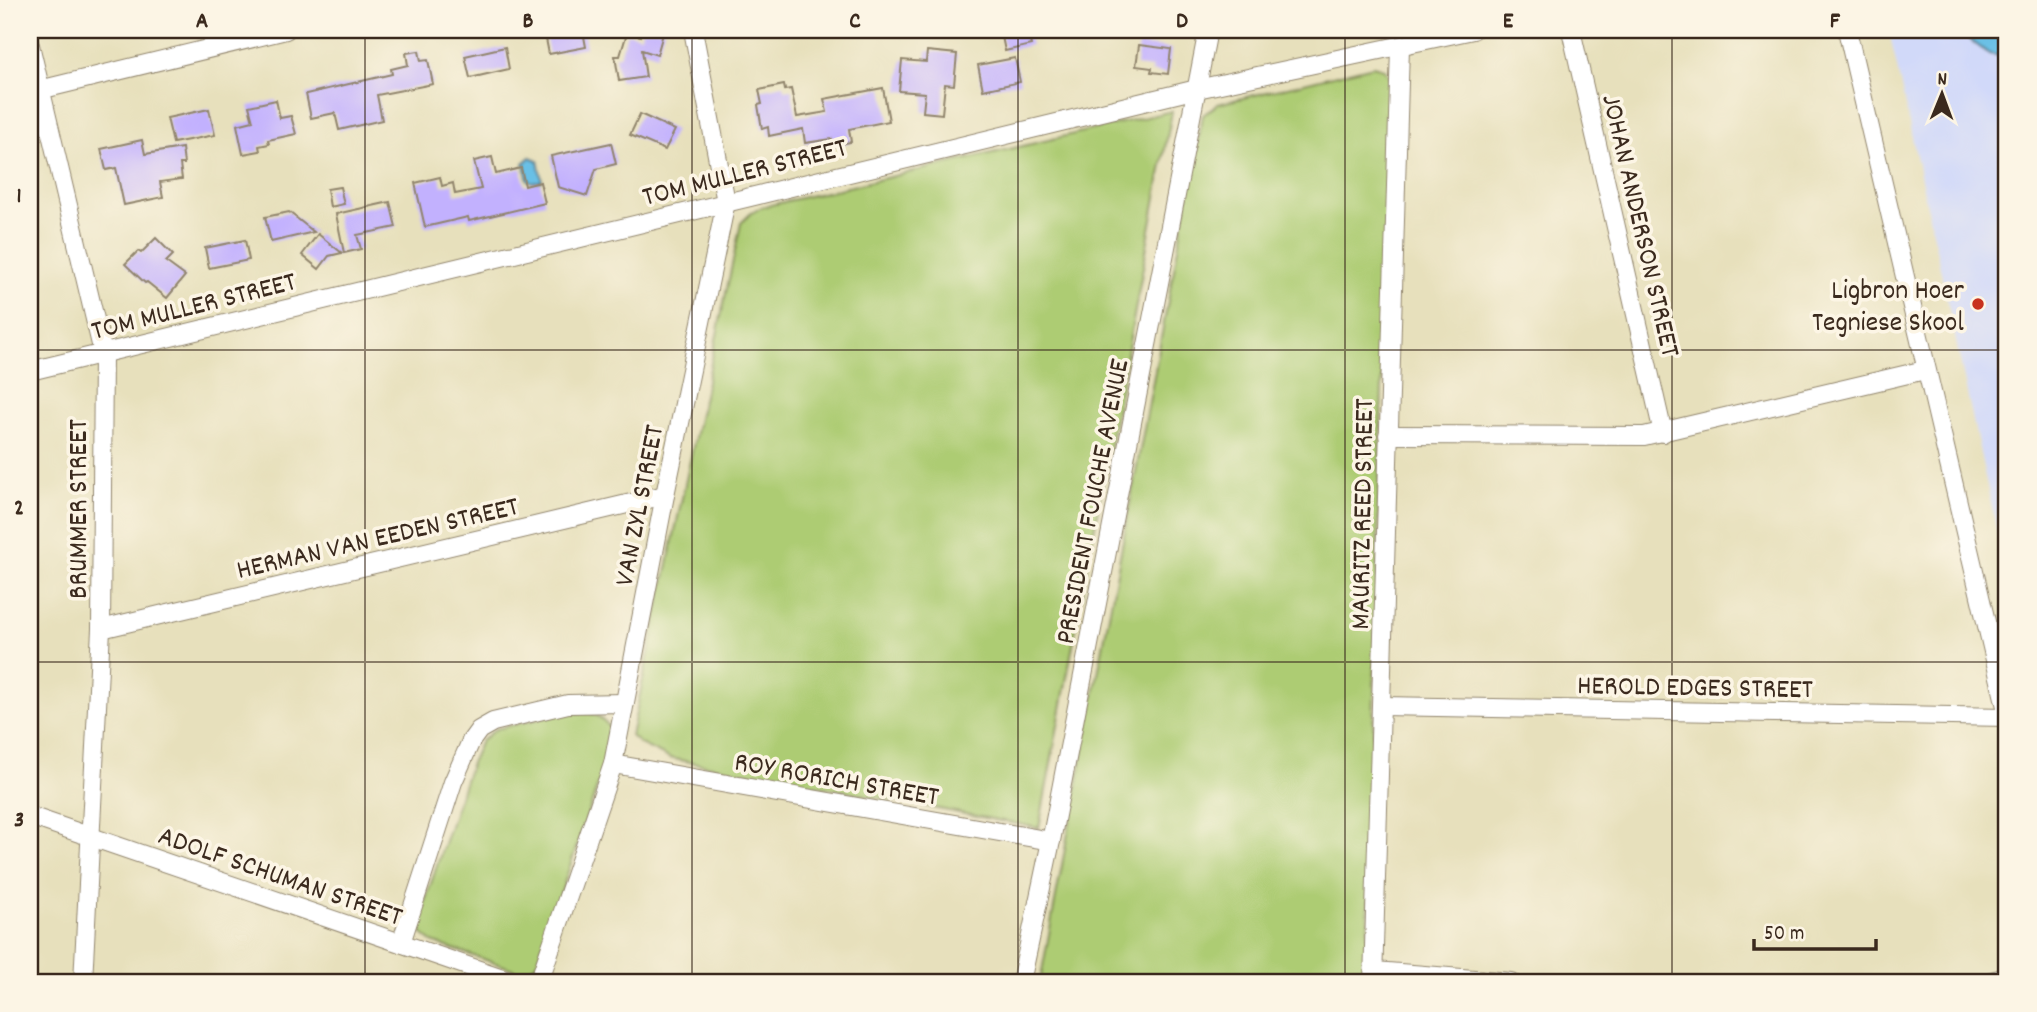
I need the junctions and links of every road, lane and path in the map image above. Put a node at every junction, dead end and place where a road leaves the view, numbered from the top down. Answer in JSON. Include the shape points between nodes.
{"nodes":[{"id":1,"x":286,"y":30,"type":"edge"},
{"id":2,"x":693,"y":30,"type":"edge"},
{"id":3,"x":1208,"y":30,"type":"edge"},
{"id":4,"x":1473,"y":30,"type":"edge"},
{"id":5,"x":1571,"y":30,"type":"edge"},
{"id":6,"x":1847,"y":30,"type":"edge"},
{"id":7,"x":30,"y":45,"type":"edge"},
{"id":8,"x":1400,"y":47,"type":"junction"},
{"id":9,"x":1197,"y":89,"type":"junction"},
{"id":10,"x":35,"y":91,"type":"edge"},
{"id":11,"x":726,"y":202,"type":"junction"},
{"id":12,"x":103,"y":353,"type":"junction"},
{"id":13,"x":1925,"y":370,"type":"junction"},
{"id":14,"x":30,"y":371,"type":"edge"},
{"id":15,"x":1663,"y":432,"type":"junction"},
{"id":16,"x":1388,"y":435,"type":"junction"},
{"id":17,"x":665,"y":495,"type":"junction"},
{"id":18,"x":101,"y":629,"type":"junction"},
{"id":19,"x":625,"y":704,"type":"junction"},
{"id":20,"x":1382,"y":706,"type":"junction"},
{"id":21,"x":2007,"y":711,"type":"edge"},
{"id":22,"x":2007,"y":717,"type":"edge"},
{"id":23,"x":613,"y":764,"type":"junction"},
{"id":24,"x":30,"y":816,"type":"edge"},
{"id":25,"x":91,"y":836,"type":"junction"},
{"id":26,"x":1051,"y":841,"type":"junction"},
{"id":27,"x":401,"y":943,"type":"junction"},
{"id":28,"x":1374,"y":977,"type":"edge"},
{"id":29,"x":2007,"y":978,"type":"edge"},
{"id":30,"x":83,"y":982,"type":"edge"},
{"id":31,"x":514,"y":982,"type":"edge"},
{"id":32,"x":539,"y":982,"type":"edge"},
{"id":33,"x":1021,"y":982,"type":"edge"},
{"id":34,"x":1511,"y":982,"type":"edge"},
{"id":35,"x":1988,"y":982,"type":"edge"}],
"edges":[{"from":1,"to":10,"type":"street"},
{"from":2,"to":11,"type":"street","name":"VAN ZYL STREET"},
{"from":3,"to":9,"type":"street","name":"PRESIDENT FOUCHE AVENUE"},
{"from":4,"to":8,"type":"street","name":"TOM MULLER STREET"},
{"from":5,"to":15,"type":"street","name":"JOHAN ANDERSON STREET"},
{"from":6,"to":13,"type":"street"},
{"from":7,"to":10,"type":"street","name":"BRUMMER STREET"},
{"from":8,"to":9,"type":"street","name":"TOM MULLER STREET"},
{"from":8,"to":16,"type":"street","name":"MAURITZ REED STREET"},
{"from":9,"to":11,"type":"street","name":"TOM MULLER STREET"},
{"from":9,"to":26,"type":"street","name":"PRESIDENT FOUCHE AVENUE"},
{"from":10,"to":12,"type":"street","name":"BRUMMER STREET"},
{"from":11,"to":12,"type":"street","name":"TOM MULLER STREET"},
{"from":11,"to":17,"type":"street","name":"VAN ZYL STREET"},
{"from":12,"to":14,"type":"street","name":"TOM MULLER STREET"},
{"from":12,"to":18,"type":"street","name":"BRUMMER STREET"},
{"from":13,"to":15,"type":"street"},
{"from":13,"to":21,"type":"street"},
{"from":15,"to":16,"type":"street","via":[[1622,437]]},
{"from":16,"to":20,"type":"street","name":"MAURITZ REED STREET"},
{"from":17,"to":18,"type":"street","name":"HERMAN VAN EEDEN STREET"},
{"from":17,"to":19,"type":"street","name":"VAN ZYL STREET"},
{"from":18,"to":25,"type":"street","name":"BRUMMER STREET"},
{"from":19,"to":23,"type":"street","name":"VAN ZYL STREET"},
{"from":19,"to":27,"type":"street","via":[[568,704],[493,722],[480,730],[453,782]]},
{"from":20,"to":22,"type":"street","name":"HEROLD EDGES STREET"},
{"from":20,"to":28,"type":"street","name":"MAURITZ REED STREET"},
{"from":23,"to":26,"type":"street","name":"ROY RORICH STREET"},
{"from":23,"to":32,"type":"street","name":"VAN ZYL STREET"},
{"from":24,"to":25,"type":"street","name":"ADOLF SCHUMAN STREET"},
{"from":25,"to":27,"type":"street","name":"ADOLF SCHUMAN STREET"},
{"from":25,"to":30,"type":"street","name":"BRUMMER STREET"},
{"from":26,"to":33,"type":"street","name":"PRESIDENT FOUCHE AVENUE"},
{"from":27,"to":31,"type":"street","name":"ADOLF SCHUMAN STREET"},
{"from":28,"to":34,"type":"street"},
{"from":29,"to":35,"type":"street"}]}
